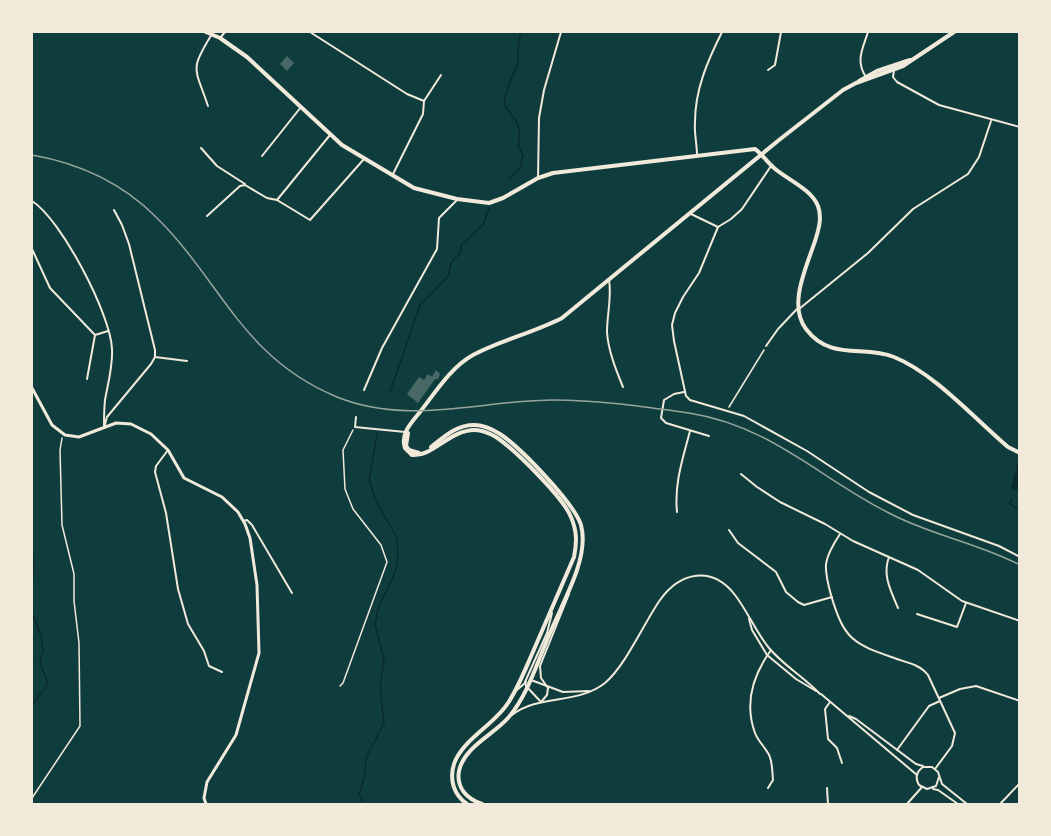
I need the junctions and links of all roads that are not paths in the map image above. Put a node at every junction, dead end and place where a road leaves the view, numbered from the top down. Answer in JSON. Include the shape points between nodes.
{"nodes":[{"id":1,"x":206,"y":32,"type":"edge"},
{"id":2,"x":225,"y":32,"type":"edge"},
{"id":3,"x":310,"y":32,"type":"edge"},
{"id":4,"x":561,"y":32,"type":"edge"},
{"id":5,"x":722,"y":32,"type":"edge"},
{"id":6,"x":781,"y":32,"type":"edge"},
{"id":7,"x":868,"y":32,"type":"edge"},
{"id":8,"x":954,"y":32,"type":"edge"},
{"id":9,"x":212,"y":34,"type":"junction"},
{"id":10,"x":220,"y":38,"type":"junction"},
{"id":11,"x":916,"y":58,"type":"junction"},
{"id":12,"x":768,"y":70,"type":"dead end"},
{"id":13,"x":894,"y":70,"type":"junction"},
{"id":14,"x":441,"y":75,"type":"dead end"},
{"id":15,"x":867,"y":78,"type":"junction"},
{"id":16,"x":424,"y":101,"type":"junction"},
{"id":17,"x":207,"y":106,"type":"dead end"},
{"id":18,"x":301,"y":107,"type":"junction"},
{"id":19,"x":991,"y":121,"type":"junction"},
{"id":20,"x":1020,"y":127,"type":"edge"},
{"id":21,"x":330,"y":135,"type":"junction"},
{"id":22,"x":201,"y":148,"type":"dead end"},
{"id":23,"x":697,"y":155,"type":"junction"},
{"id":24,"x":762,"y":155,"type":"junction"},
{"id":25,"x":262,"y":156,"type":"dead end"},
{"id":26,"x":364,"y":159,"type":"junction"},
{"id":27,"x":771,"y":166,"type":"junction"},
{"id":28,"x":392,"y":176,"type":"junction"},
{"id":29,"x":538,"y":178,"type":"junction"},
{"id":30,"x":245,"y":185,"type":"junction"},
{"id":31,"x":457,"y":199,"type":"junction"},
{"id":32,"x":277,"y":200,"type":"junction"},
{"id":33,"x":32,"y":201,"type":"edge"},
{"id":34,"x":114,"y":210,"type":"dead end"},
{"id":35,"x":690,"y":214,"type":"junction"},
{"id":36,"x":207,"y":216,"type":"dead end"},
{"id":37,"x":718,"y":227,"type":"junction"},
{"id":38,"x":32,"y":249,"type":"edge"},
{"id":39,"x":609,"y":280,"type":"junction"},
{"id":40,"x":797,"y":310,"type":"junction"},
{"id":41,"x":108,"y":331,"type":"junction"},
{"id":42,"x":95,"y":335,"type":"junction"},
{"id":43,"x":766,"y":346,"type":"road end"},
{"id":44,"x":155,"y":357,"type":"junction"},
{"id":45,"x":187,"y":361,"type":"dead end"},
{"id":46,"x":87,"y":379,"type":"dead end"},
{"id":47,"x":623,"y":387,"type":"dead end"},
{"id":48,"x":32,"y":388,"type":"edge"},
{"id":49,"x":364,"y":390,"type":"dead end"},
{"id":50,"x":684,"y":392,"type":"junction"},
{"id":51,"x":356,"y":417,"type":"dead end"},
{"id":52,"x":104,"y":428,"type":"junction"},
{"id":53,"x":690,"y":431,"type":"junction"},
{"id":54,"x":407,"y":432,"type":"junction"},
{"id":55,"x":709,"y":436,"type":"dead end"},
{"id":56,"x":168,"y":450,"type":"junction"},
{"id":57,"x":1020,"y":453,"type":"edge"},
{"id":58,"x":741,"y":474,"type":"dead end"},
{"id":59,"x":677,"y":512,"type":"dead end"},
{"id":60,"x":243,"y":521,"type":"junction"},
{"id":61,"x":729,"y":530,"type":"dead end"},
{"id":62,"x":841,"y":533,"type":"junction"},
{"id":63,"x":889,"y":557,"type":"junction"},
{"id":64,"x":1020,"y":557,"type":"edge"},
{"id":65,"x":577,"y":571,"type":"junction"},
{"id":66,"x":292,"y":593,"type":"dead end"},
{"id":67,"x":832,"y":597,"type":"junction"},
{"id":68,"x":966,"y":603,"type":"junction"},
{"id":69,"x":554,"y":604,"type":"junction"},
{"id":70,"x":898,"y":608,"type":"dead end"},
{"id":71,"x":917,"y":614,"type":"dead end"},
{"id":72,"x":749,"y":619,"type":"junction"},
{"id":73,"x":1020,"y":621,"type":"edge"},
{"id":74,"x":771,"y":650,"type":"junction"},
{"id":75,"x":767,"y":655,"type":"junction"},
{"id":76,"x":222,"y":672,"type":"dead end"},
{"id":77,"x":528,"y":682,"type":"junction"},
{"id":78,"x":548,"y":688,"type":"junction"},
{"id":79,"x":592,"y":691,"type":"junction"},
{"id":80,"x":820,"y":694,"type":"junction"},
{"id":81,"x":513,"y":695,"type":"junction"},
{"id":82,"x":940,"y":699,"type":"junction"},
{"id":83,"x":1020,"y":701,"type":"edge"},
{"id":84,"x":542,"y":702,"type":"junction"},
{"id":85,"x":830,"y":702,"type":"junction"},
{"id":86,"x":848,"y":716,"type":"junction"},
{"id":87,"x":507,"y":719,"type":"junction"},
{"id":88,"x":897,"y":750,"type":"junction"},
{"id":89,"x":842,"y":763,"type":"dead end"},
{"id":90,"x":926,"y":766,"type":"junction"},
{"id":91,"x":935,"y":769,"type":"junction"},
{"id":92,"x":917,"y":775,"type":"junction"},
{"id":93,"x":939,"y":777,"type":"junction"},
{"id":94,"x":1020,"y":783,"type":"edge"},
{"id":95,"x":922,"y":787,"type":"junction"},
{"id":96,"x":768,"y":788,"type":"dead end"},
{"id":97,"x":827,"y":788,"type":"dead end"},
{"id":98,"x":930,"y":789,"type":"junction"},
{"id":99,"x":206,"y":804,"type":"edge"},
{"id":100,"x":467,"y":804,"type":"edge"},
{"id":101,"x":482,"y":804,"type":"edge"},
{"id":102,"x":828,"y":804,"type":"edge"},
{"id":103,"x":907,"y":804,"type":"edge"},
{"id":104,"x":958,"y":804,"type":"edge"},
{"id":105,"x":967,"y":804,"type":"edge"},
{"id":106,"x":1000,"y":804,"type":"edge"}],
"edges":[{"from":1,"to":9,"type":"main road"},
{"from":2,"to":10,"type":"street"},
{"from":3,"to":16,"type":"street"},
{"from":4,"to":29,"type":"street","via":[[539,118]]},
{"from":5,"to":23,"type":"street","via":[[697,93]]},
{"from":6,"to":12,"type":"street","via":[[775,65]]},
{"from":7,"to":15,"type":"street","via":[[860,59]]},
{"from":8,"to":11,"type":"main road"},
{"from":9,"to":10,"type":"main road"},
{"from":9,"to":17,"type":"street","via":[[196,62],[199,87]]},
{"from":10,"to":18,"type":"main road","via":[[247,57]]},
{"from":11,"to":13,"type":"main road"},
{"from":11,"to":15,"type":"main road"},
{"from":13,"to":15,"type":"main road"},
{"from":13,"to":19,"type":"street","via":[[897,82],[939,105]]},
{"from":14,"to":16,"type":"street"},
{"from":15,"to":24,"type":"main road","via":[[843,90]]},
{"from":16,"to":28,"type":"street","via":[[423,114]]},
{"from":18,"to":21,"type":"main road"},
{"from":18,"to":25,"type":"street"},
{"from":19,"to":20,"type":"street"},
{"from":19,"to":40,"type":"street","via":[[979,157],[968,174],[913,209],[868,253]]},
{"from":21,"to":26,"type":"main road"},
{"from":21,"to":32,"type":"street"},
{"from":22,"to":30,"type":"street"},
{"from":23,"to":24,"type":"main road","via":[[755,149]]},
{"from":23,"to":29,"type":"main road"},
{"from":24,"to":27,"type":"main road"},
{"from":24,"to":35,"type":"main road"},
{"from":26,"to":28,"type":"main road"},
{"from":26,"to":32,"type":"street","via":[[310,220]]},
{"from":27,"to":37,"type":"street","via":[[742,209]]},
{"from":27,"to":40,"type":"main road","via":[[808,193],[820,210]]},
{"from":28,"to":31,"type":"main road","via":[[414,189]]},
{"from":29,"to":31,"type":"main road","via":[[496,201]]},
{"from":30,"to":32,"type":"street"},
{"from":30,"to":36,"type":"street"},
{"from":31,"to":49,"type":"street","via":[[440,218],[437,249],[382,348]]},
{"from":33,"to":41,"type":"street","via":[[64,240],[94,291]]},
{"from":34,"to":44,"type":"street","via":[[129,244]]},
{"from":35,"to":37,"type":"street"},
{"from":35,"to":39,"type":"main road"},
{"from":37,"to":50,"type":"street","via":[[672,325]]},
{"from":38,"to":42,"type":"street","via":[[50,288]]},
{"from":39,"to":47,"type":"street","via":[[607,334]]},
{"from":39,"to":54,"type":"main road","via":[[562,318],[472,356],[456,368]]},
{"from":40,"to":43,"type":"street"},
{"from":40,"to":57,"type":"main road","via":[[809,333],[830,347],[883,354],[913,367]]},
{"from":41,"to":42,"type":"street"},
{"from":41,"to":52,"type":"street","via":[[112,353]]},
{"from":42,"to":46,"type":"street"},
{"from":44,"to":45,"type":"street"},
{"from":44,"to":52,"type":"street","via":[[107,417]]},
{"from":48,"to":52,"type":"street","via":[[52,425],[63,434],[79,437]]},
{"from":50,"to":53,"type":"street","via":[[664,400],[661,415],[666,423]]},
{"from":50,"to":64,"type":"street","via":[[690,400],[744,416],[913,515]]},
{"from":51,"to":54,"type":"street","via":[[355,427]]},
{"from":52,"to":56,"type":"street","via":[[116,423],[131,424],[151,434]]},
{"from":53,"to":55,"type":"street"},
{"from":53,"to":59,"type":"street","via":[[677,481]]},
{"from":54,"to":65,"type":"main road","via":[[406,446],[419,453],[453,430],[472,425],[507,439],[562,494],[576,514],[583,543]]},
{"from":54,"to":69,"type":"main road","via":[[403,438],[405,448],[418,456],[455,434],[471,430],[488,432],[559,497],[572,519],[577,543]]},
{"from":56,"to":60,"type":"street","via":[[184,478],[222,497]]},
{"from":56,"to":76,"type":"street","via":[[155,472],[178,589],[188,624],[209,666]]},
{"from":58,"to":62,"type":"street","via":[[771,497]]},
{"from":60,"to":66,"type":"street","via":[[252,525]]},
{"from":60,"to":99,"type":"street","via":[[250,538],[256,585],[259,653],[236,735],[207,782]]},
{"from":61,"to":67,"type":"street","via":[[738,543],[776,572],[795,600],[804,605]]},
{"from":62,"to":63,"type":"street"},
{"from":62,"to":67,"type":"street","via":[[825,567]]},
{"from":63,"to":68,"type":"street","via":[[918,570]]},
{"from":63,"to":70,"type":"street","via":[[886,574]]},
{"from":65,"to":77,"type":"main road"},
{"from":65,"to":78,"type":"street","via":[[540,666]]},
{"from":67,"to":82,"type":"street","via":[[838,620],[850,637],[865,647],[922,669]]},
{"from":68,"to":71,"type":"street","via":[[957,627]]},
{"from":68,"to":73,"type":"street"},
{"from":69,"to":77,"type":"street"},
{"from":69,"to":81,"type":"main road"},
{"from":72,"to":74,"type":"street"},
{"from":72,"to":75,"type":"street"},
{"from":72,"to":79,"type":"street","via":[[736,596],[720,582],[699,575],[681,579],[660,600],[610,678]]},
{"from":74,"to":75,"type":"street"},
{"from":74,"to":80,"type":"street"},
{"from":75,"to":80,"type":"street"},
{"from":75,"to":96,"type":"street","via":[[754,679],[750,702],[755,733],[771,759],[773,780]]},
{"from":77,"to":78,"type":"street"},
{"from":77,"to":81,"type":"street"},
{"from":77,"to":84,"type":"street"},
{"from":77,"to":87,"type":"main road"},
{"from":78,"to":79,"type":"street"},
{"from":78,"to":84,"type":"street"},
{"from":79,"to":84,"type":"street"},
{"from":80,"to":85,"type":"street"},
{"from":81,"to":100,"type":"main road","via":[[497,718],[456,760],[452,784]]},
{"from":82,"to":83,"type":"street","via":[[975,686]]},
{"from":82,"to":88,"type":"street","via":[[929,706]]},
{"from":82,"to":91,"type":"street","via":[[955,737]]},
{"from":84,"to":87,"type":"street","via":[[525,706]]},
{"from":85,"to":86,"type":"street"},
{"from":85,"to":89,"type":"street","via":[[825,709],[827,734]]},
{"from":86,"to":88,"type":"street"},
{"from":86,"to":92,"type":"street"},
{"from":87,"to":101,"type":"main road","via":[[467,754],[459,770],[461,790]]},
{"from":88,"to":90,"type":"street","via":[[915,764]]},
{"from":90,"to":91,"type":"street"},
{"from":90,"to":92,"type":"street"},
{"from":91,"to":93,"type":"street"},
{"from":92,"to":95,"type":"street"},
{"from":93,"to":98,"type":"street"},
{"from":93,"to":105,"type":"street"},
{"from":94,"to":106,"type":"street"},
{"from":95,"to":98,"type":"street"},
{"from":95,"to":103,"type":"street"},
{"from":97,"to":102,"type":"street"},
{"from":98,"to":104,"type":"street"}]}
